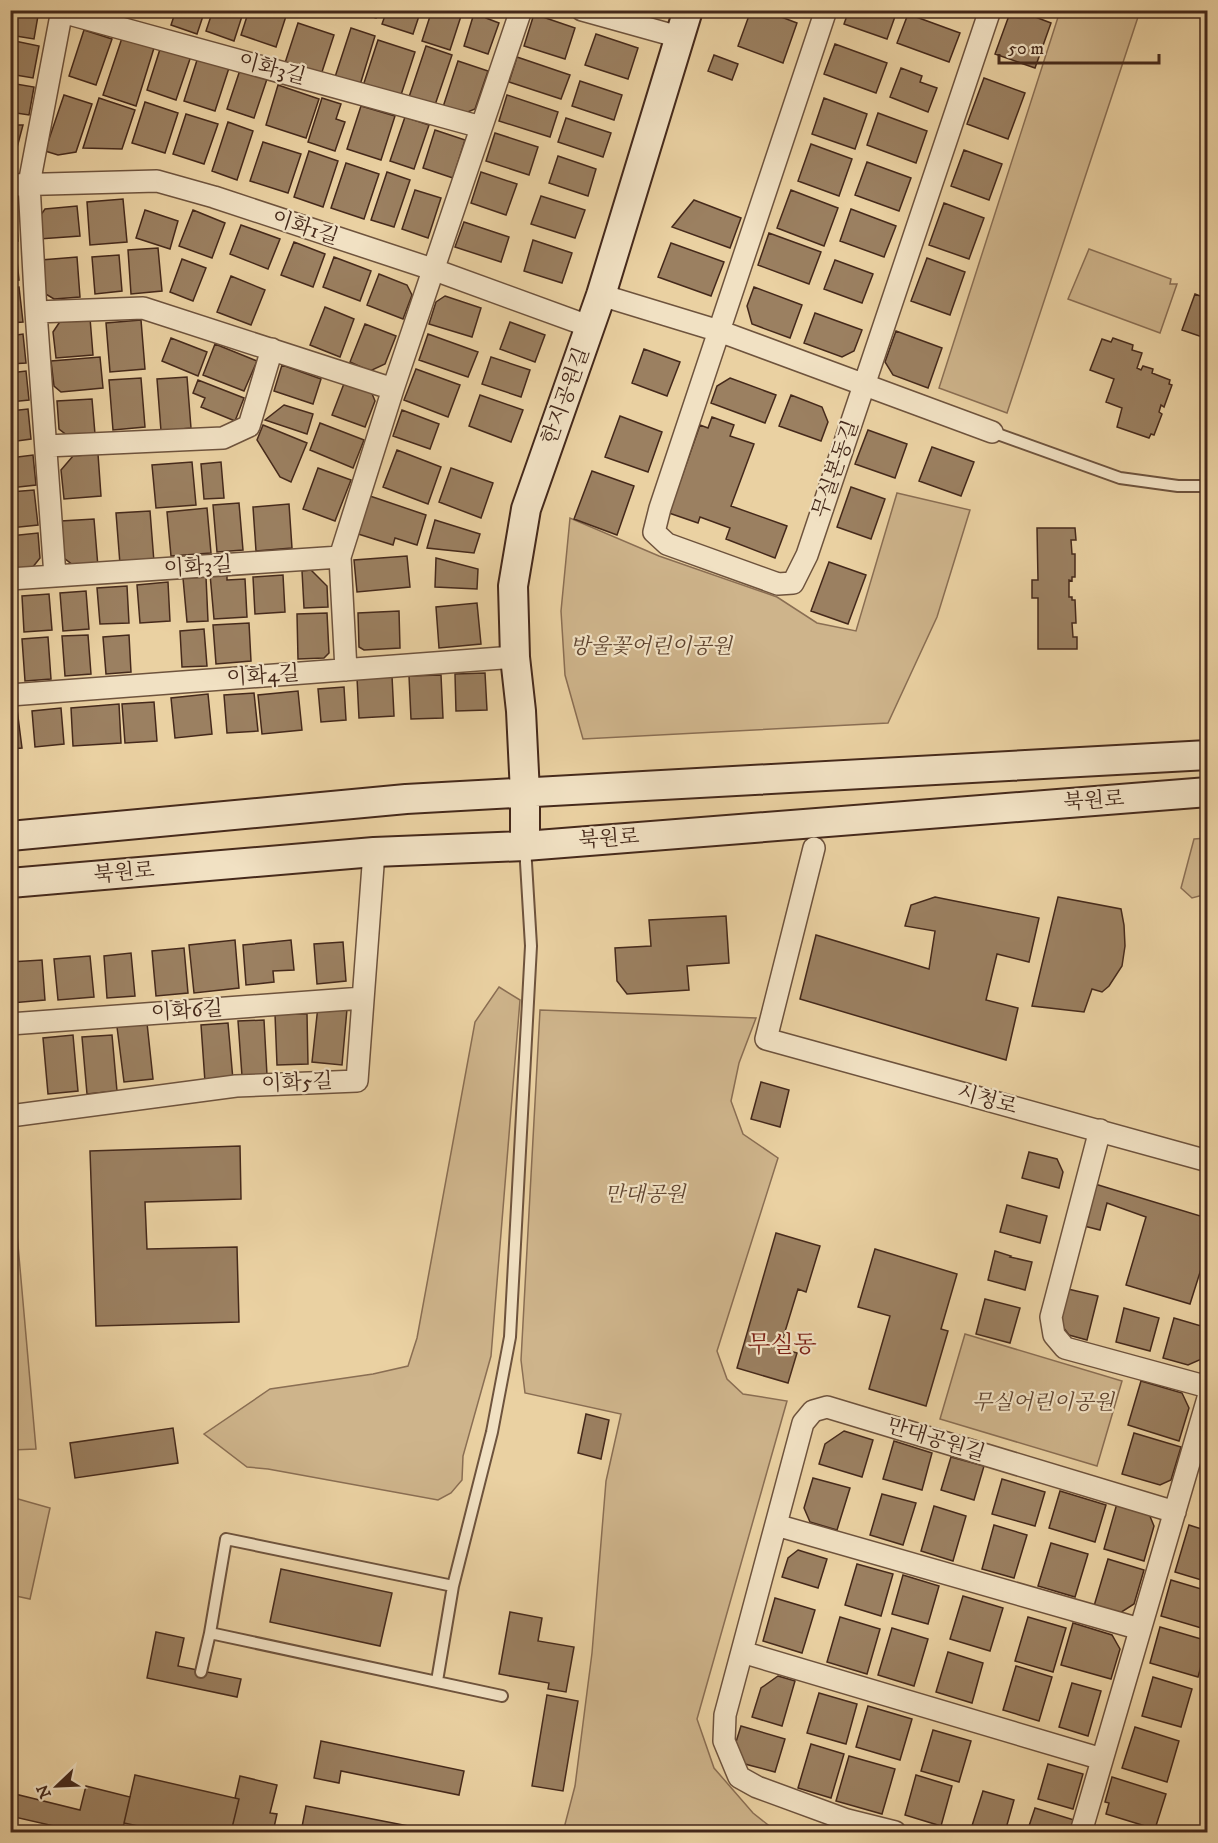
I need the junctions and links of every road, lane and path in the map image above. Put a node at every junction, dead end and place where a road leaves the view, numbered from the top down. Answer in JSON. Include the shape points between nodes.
{"nodes":[{"id":1,"x":521,"y":10,"type":"edge"},
{"id":2,"x":582,"y":10,"type":"edge"},
{"id":3,"x":688,"y":10,"type":"edge"},
{"id":4,"x":826,"y":10,"type":"edge"},
{"id":5,"x":990,"y":10,"type":"edge"},
{"id":6,"x":62,"y":11,"type":"edge"},
{"id":7,"x":679,"y":38,"type":"junction"},
{"id":8,"x":481,"y":127,"type":"junction"},
{"id":9,"x":20,"y":185,"type":"edge"},
{"id":10,"x":432,"y":269,"type":"junction"},
{"id":11,"x":601,"y":295,"type":"junction"},
{"id":12,"x":36,"y":312,"type":"junction"},
{"id":13,"x":591,"y":327,"type":"junction"},
{"id":14,"x":719,"y":331,"type":"junction"},
{"id":15,"x":272,"y":349,"type":"junction"},
{"id":16,"x":864,"y":386,"type":"junction"},
{"id":17,"x":393,"y":389,"type":"junction"},
{"id":18,"x":992,"y":432,"type":"joint"},
{"id":19,"x":46,"y":446,"type":"junction"},
{"id":20,"x":1208,"y":486,"type":"edge"},
{"id":21,"x":340,"y":557,"type":"junction"},
{"id":22,"x":55,"y":576,"type":"junction"},
{"id":23,"x":10,"y":579,"type":"edge"},
{"id":24,"x":515,"y":657,"type":"junction"},
{"id":25,"x":346,"y":670,"type":"junction"},
{"id":26,"x":10,"y":695,"type":"edge"},
{"id":27,"x":1208,"y":755,"type":"edge"},
{"id":28,"x":1208,"y":792,"type":"edge"},
{"id":29,"x":525,"y":793,"type":"junction"},
{"id":30,"x":10,"y":836,"type":"edge"},
{"id":31,"x":525,"y":846,"type":"junction"},
{"id":32,"x":814,"y":848,"type":"dead end"},
{"id":33,"x":374,"y":852,"type":"junction"},
{"id":34,"x":10,"y":883,"type":"edge"},
{"id":35,"x":363,"y":998,"type":"junction"},
{"id":36,"x":10,"y":1024,"type":"edge"},
{"id":37,"x":10,"y":1116,"type":"edge"},
{"id":38,"x":1100,"y":1130,"type":"junction"},
{"id":39,"x":1208,"y":1161,"type":"edge"},
{"id":40,"x":1208,"y":1388,"type":"edge"},
{"id":41,"x":1208,"y":1398,"type":"edge"},
{"id":42,"x":1174,"y":1512,"type":"junction"},
{"id":43,"x":776,"y":1525,"type":"junction"},
{"id":44,"x":453,"y":1586,"type":"junction"},
{"id":45,"x":1140,"y":1629,"type":"junction"},
{"id":46,"x":210,"y":1633,"type":"junction"},
{"id":47,"x":742,"y":1652,"type":"junction"},
{"id":48,"x":201,"y":1672,"type":"dead end"},
{"id":49,"x":437,"y":1681,"type":"junction"},
{"id":50,"x":502,"y":1696,"type":"dead end"},
{"id":51,"x":1102,"y":1759,"type":"junction"},
{"id":52,"x":895,"y":1833,"type":"edge"},
{"id":53,"x":1081,"y":1833,"type":"edge"}],
"edges":[{"from":1,"to":8,"type":"street"},
{"from":2,"to":7,"type":"street"},
{"from":3,"to":7,"type":"street","name":"한지공원길"},
{"from":4,"to":14,"type":"street","name":"무실본동길"},
{"from":5,"to":16,"type":"street","name":"무실본동길"},
{"from":6,"to":8,"type":"street","name":"이화3길"},
{"from":6,"to":9,"type":"street","name":"이화3길"},
{"from":7,"to":11,"type":"street","name":"한지공원길"},
{"from":8,"to":10,"type":"street"},
{"from":9,"to":10,"type":"street","name":"이화1길","via":[[157,181]]},
{"from":9,"to":12,"type":"street","name":"이화3길"},
{"from":10,"to":13,"type":"street","name":"이화1길"},
{"from":10,"to":17,"type":"street"},
{"from":11,"to":13,"type":"street","name":"한지공원길"},
{"from":11,"to":14,"type":"street"},
{"from":12,"to":15,"type":"street","via":[[143,308]]},
{"from":12,"to":19,"type":"street","name":"이화3길"},
{"from":13,"to":24,"type":"street","name":"한지공원길","via":[[526,509],[513,586]]},
{"from":14,"to":16,"type":"street"},
{"from":14,"to":16,"type":"street","name":"무실본동길","via":[[654,532],[666,544],[778,584],[793,583],[807,555]]},
{"from":15,"to":17,"type":"street"},
{"from":15,"to":19,"type":"street","via":[[249,426],[223,438]]},
{"from":16,"to":18,"type":"street"},
{"from":17,"to":21,"type":"street"},
{"from":18,"to":20,"type":"lane","via":[[1120,478]]},
{"from":19,"to":22,"type":"street","name":"이화3길"},
{"from":21,"to":22,"type":"street","name":"이화3길"},
{"from":21,"to":25,"type":"street"},
{"from":22,"to":23,"type":"street","name":"이화3길"},
{"from":24,"to":25,"type":"street","name":"이화4길"},
{"from":24,"to":29,"type":"street","name":"한지공원길"},
{"from":25,"to":26,"type":"street","name":"이화4길"},
{"from":27,"to":29,"type":"street","name":"북원로"},
{"from":28,"to":31,"type":"street","name":"북원로"},
{"from":29,"to":30,"type":"street","name":"북원로","via":[[406,799]]},
{"from":29,"to":31,"type":"street","name":"한지공원길"},
{"from":31,"to":33,"type":"street","name":"북원로"},
{"from":31,"to":44,"type":"lane","via":[[531,946],[510,1337],[492,1432]]},
{"from":32,"to":38,"type":"street","name":"시청로","via":[[766,1039]]},
{"from":33,"to":34,"type":"street","name":"북원로"},
{"from":33,"to":35,"type":"street","name":"이화5길"},
{"from":35,"to":36,"type":"street","name":"이화6길"},
{"from":35,"to":37,"type":"street","name":"이화5길","via":[[357,1081],[236,1086]]},
{"from":38,"to":39,"type":"street","name":"시청로"},
{"from":38,"to":40,"type":"street","via":[[1051,1317],[1054,1335],[1065,1348]]},
{"from":41,"to":42,"type":"street"},
{"from":42,"to":43,"type":"street","name":"만대공원길","via":[[827,1407],[813,1411],[803,1423]]},
{"from":42,"to":45,"type":"street"},
{"from":43,"to":45,"type":"street"},
{"from":43,"to":47,"type":"street","name":"만대공원길"},
{"from":44,"to":46,"type":"lane","via":[[226,1539]]},
{"from":44,"to":49,"type":"lane"},
{"from":45,"to":51,"type":"street"},
{"from":46,"to":48,"type":"lane"},
{"from":46,"to":49,"type":"lane"},
{"from":47,"to":51,"type":"street"},
{"from":47,"to":52,"type":"street","name":"만대공원길","via":[[725,1715],[724,1741],[739,1777],[847,1820]]},
{"from":49,"to":50,"type":"lane"},
{"from":51,"to":53,"type":"street"}]}
